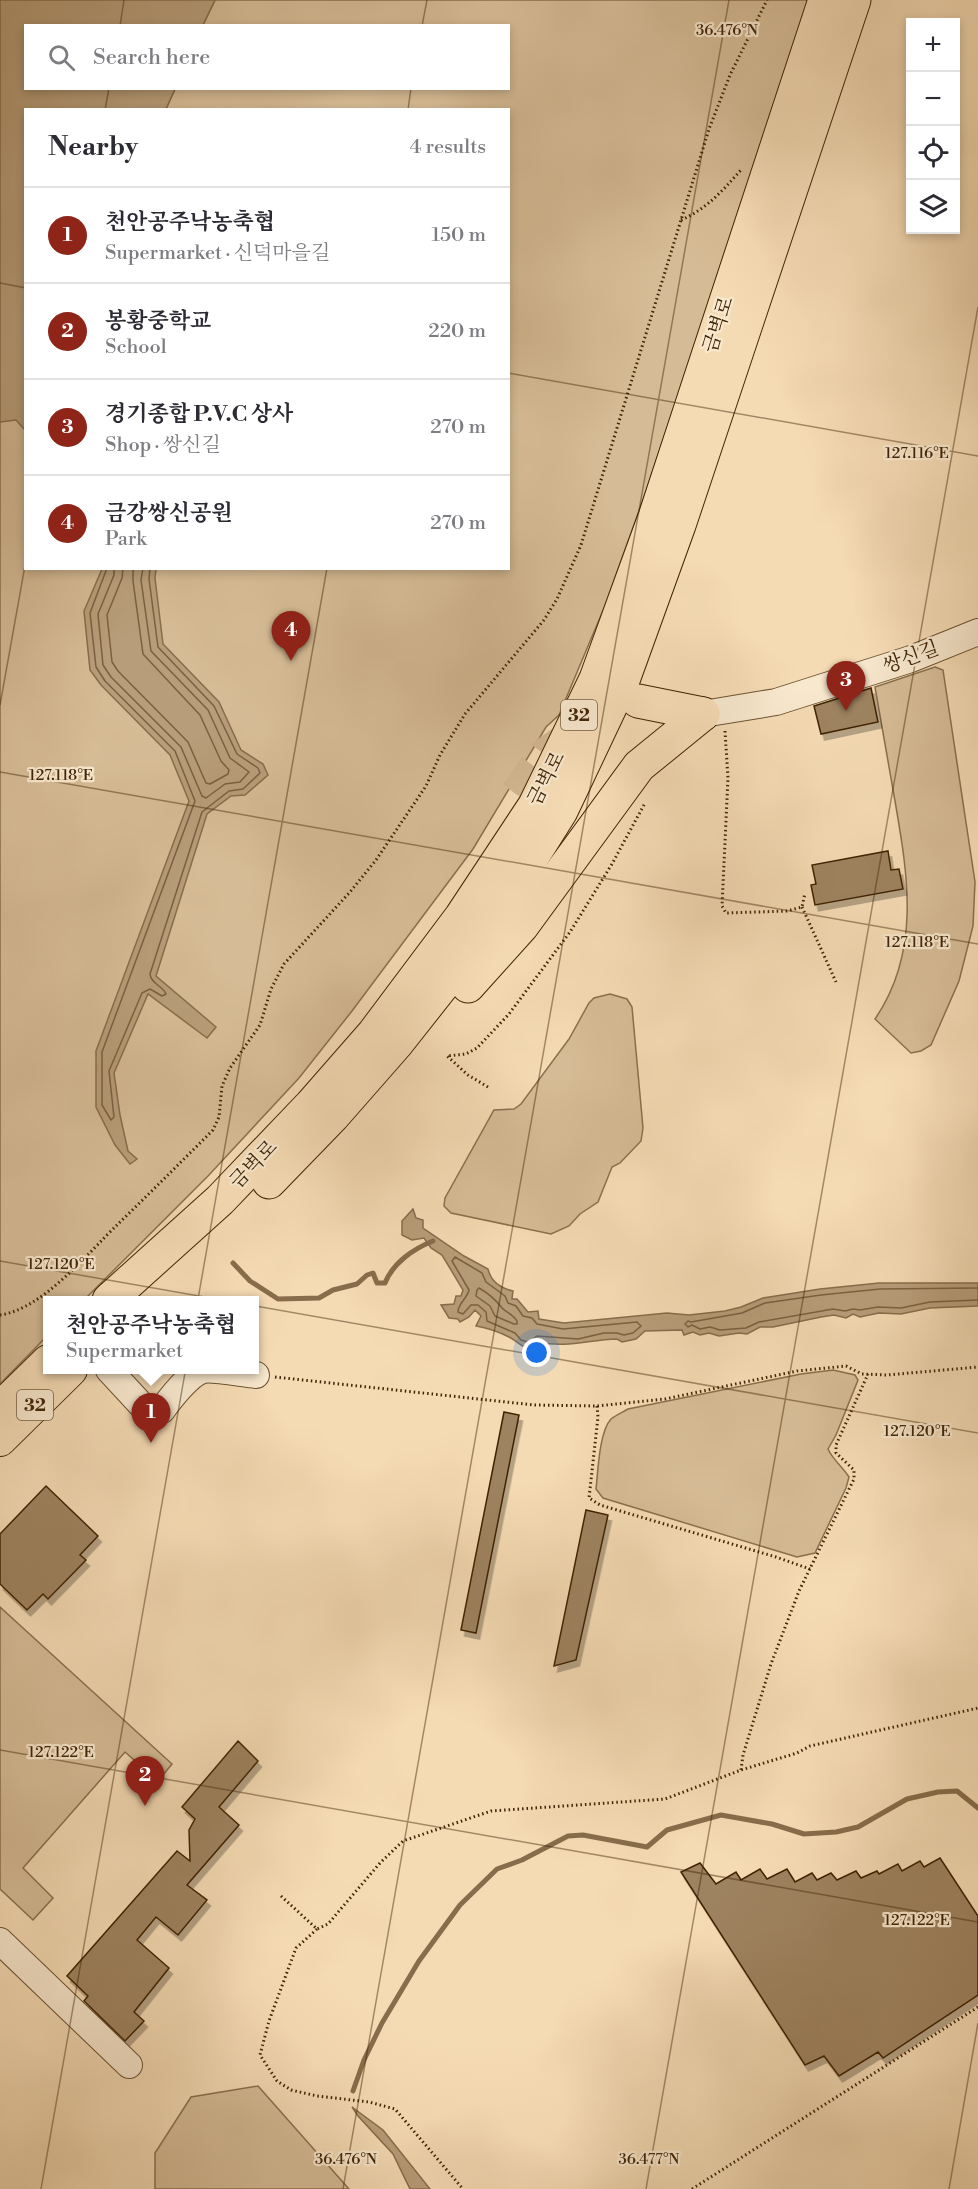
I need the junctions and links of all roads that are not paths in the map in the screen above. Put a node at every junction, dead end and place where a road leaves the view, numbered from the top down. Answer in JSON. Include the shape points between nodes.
{"nodes":[{"id":1,"x":825,"y":0,"type":"edge"},
{"id":2,"x":854,"y":0,"type":"edge"},
{"id":3,"x":978,"y":632,"type":"edge"},
{"id":4,"x":638,"y":701,"type":"dead end"},
{"id":5,"x":713,"y":713,"type":"junction"},
{"id":6,"x":516,"y":794,"type":"tunnel mouth"},
{"id":7,"x":397,"y":1043,"type":"junction"},
{"id":8,"x":279,"y":1139,"type":"junction"},
{"id":9,"x":113,"y":1296,"type":"edge"},
{"id":10,"x":147,"y":1296,"type":"edge"},
{"id":11,"x":43,"y":1366,"type":"edge"},
{"id":12,"x":67,"y":1374,"type":"edge"},
{"id":13,"x":113,"y":1374,"type":"edge"},
{"id":14,"x":196,"y":1374,"type":"edge"},
{"id":15,"x":245,"y":1374,"type":"edge"},
{"id":16,"x":256,"y":1375,"type":"road end"},
{"id":17,"x":0,"y":1408,"type":"edge"},
{"id":18,"x":0,"y":1440,"type":"edge"},
{"id":19,"x":0,"y":1941,"type":"edge"},
{"id":20,"x":129,"y":2064,"type":"dead end"}],
"edges":[{"from":1,"to":8,"type":"highway","name":"금벽로","number":"32","via":[[655,517],[596,679],[535,805],[461,917],[374,1033]]},
{"from":2,"to":7,"type":"highway","name":"금벽로","number":"32","via":[[679,525],[623,680],[555,820],[487,929]]},
{"from":3,"to":5,"type":"street","name":"쌍신길","via":[[911,659],[776,702]]},
{"from":4,"to":5,"type":"highway"},
{"from":5,"to":7,"type":"highway","via":[[639,766],[522,926],[463,992]]},
{"from":6,"to":8,"type":"highway","via":[[451,903]]},
{"from":7,"to":10,"type":"highway","name":"금벽로","number":"32","via":[[240,1212]]},
{"from":8,"to":9,"type":"highway","name":"금벽로","number":"32","via":[[220,1200]]},
{"from":11,"to":17,"type":"main road","number":"32"},
{"from":12,"to":18,"type":"main road","number":"32"},
{"from":13,"to":14,"type":"street","via":[[147,1411],[162,1410]]},
{"from":15,"to":16,"type":"street"},
{"from":19,"to":20,"type":"street"}]}
